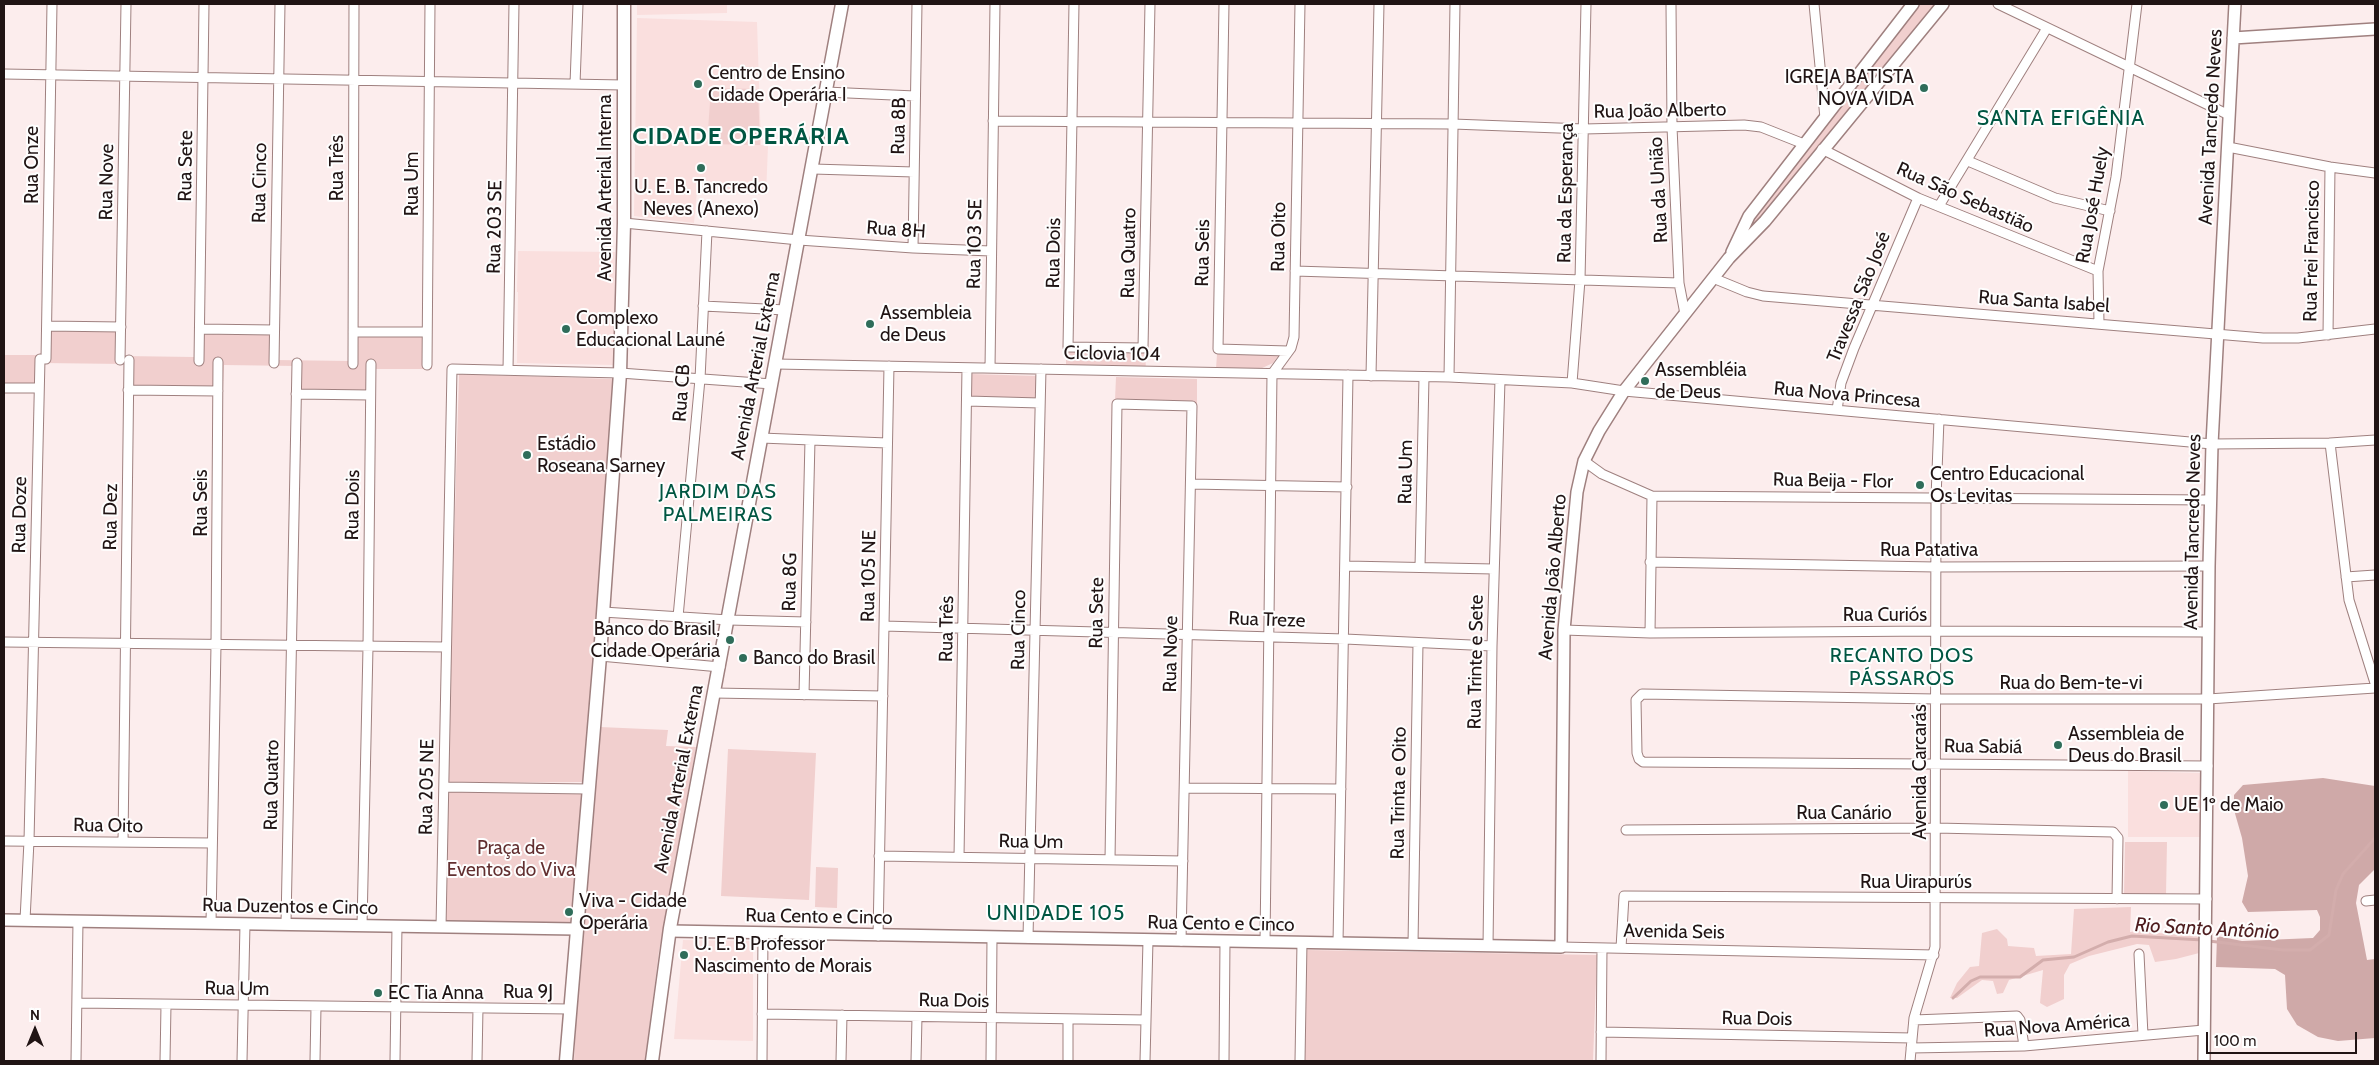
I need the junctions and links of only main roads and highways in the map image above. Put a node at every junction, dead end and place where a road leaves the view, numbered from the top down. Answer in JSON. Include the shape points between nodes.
{"nodes":[{"id":1,"x":624,"y":4,"type":"edge"},
{"id":2,"x":842,"y":4,"type":"edge"},
{"id":3,"x":566,"y":1061,"type":"edge"},
{"id":4,"x":652,"y":1061,"type":"edge"}],
"edges":[{"from":1,"to":3,"type":"main road","name":"Avenida Arterial Interna","via":[[620,373]]},
{"from":2,"to":4,"type":"main road","name":"Avenida Arterial Externa","via":[[670,930]]}]}
